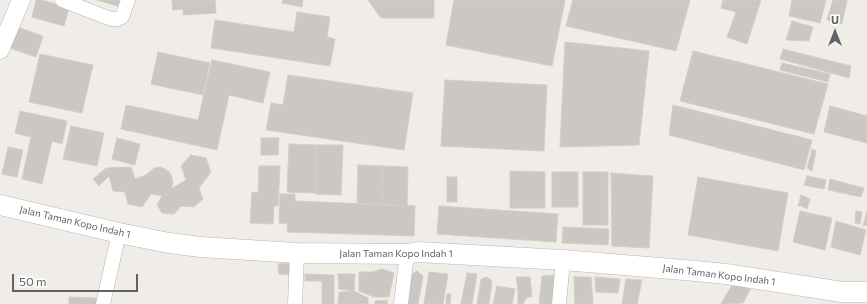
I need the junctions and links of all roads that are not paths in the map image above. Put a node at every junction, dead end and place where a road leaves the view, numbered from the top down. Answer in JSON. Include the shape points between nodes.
{"nodes":[{"id":1,"x":21,"y":0,"type":"edge"},
{"id":2,"x":62,"y":0,"type":"edge"},
{"id":3,"x":128,"y":0,"type":"edge"},
{"id":4,"x":0,"y":50,"type":"edge"},
{"id":5,"x":0,"y":205,"type":"edge"},
{"id":6,"x":119,"y":233,"type":"junction"},
{"id":7,"x":297,"y":253,"type":"junction"},
{"id":8,"x":407,"y":254,"type":"junction"},
{"id":9,"x":563,"y":260,"type":"junction"},
{"id":10,"x":842,"y":292,"type":"junction"},
{"id":11,"x":867,"y":292,"type":"edge"},
{"id":12,"x":102,"y":304,"type":"edge"},
{"id":13,"x":296,"y":304,"type":"edge"},
{"id":14,"x":401,"y":304,"type":"edge"},
{"id":15,"x":559,"y":304,"type":"edge"},
{"id":16,"x":867,"y":304,"type":"edge"}],
"edges":[{"from":1,"to":4,"type":"street"},
{"from":2,"to":3,"type":"street","via":[[111,19],[122,16]]},
{"from":5,"to":6,"type":"main road","name":"Jalan Taman Kopo Indah 1"},
{"from":6,"to":7,"type":"main road","name":"Jalan Taman Kopo Indah 1","via":[[169,244]]},
{"from":6,"to":12,"type":"street"},
{"from":7,"to":8,"type":"main road","name":"Jalan Taman Kopo Indah 1"},
{"from":7,"to":13,"type":"street"},
{"from":8,"to":9,"type":"main road","name":"Jalan Taman Kopo Indah 1","via":[[417,252]]},
{"from":8,"to":14,"type":"street"},
{"from":9,"to":10,"type":"main road","name":"Jalan Taman Kopo Indah 1","via":[[726,274]]},
{"from":9,"to":15,"type":"street"},
{"from":10,"to":11,"type":"main road","name":"Jalan Taman Kopo Indah 1"},
{"from":10,"to":16,"type":"main road","name":"Jalan Taman Kopo Indah 1"}]}
